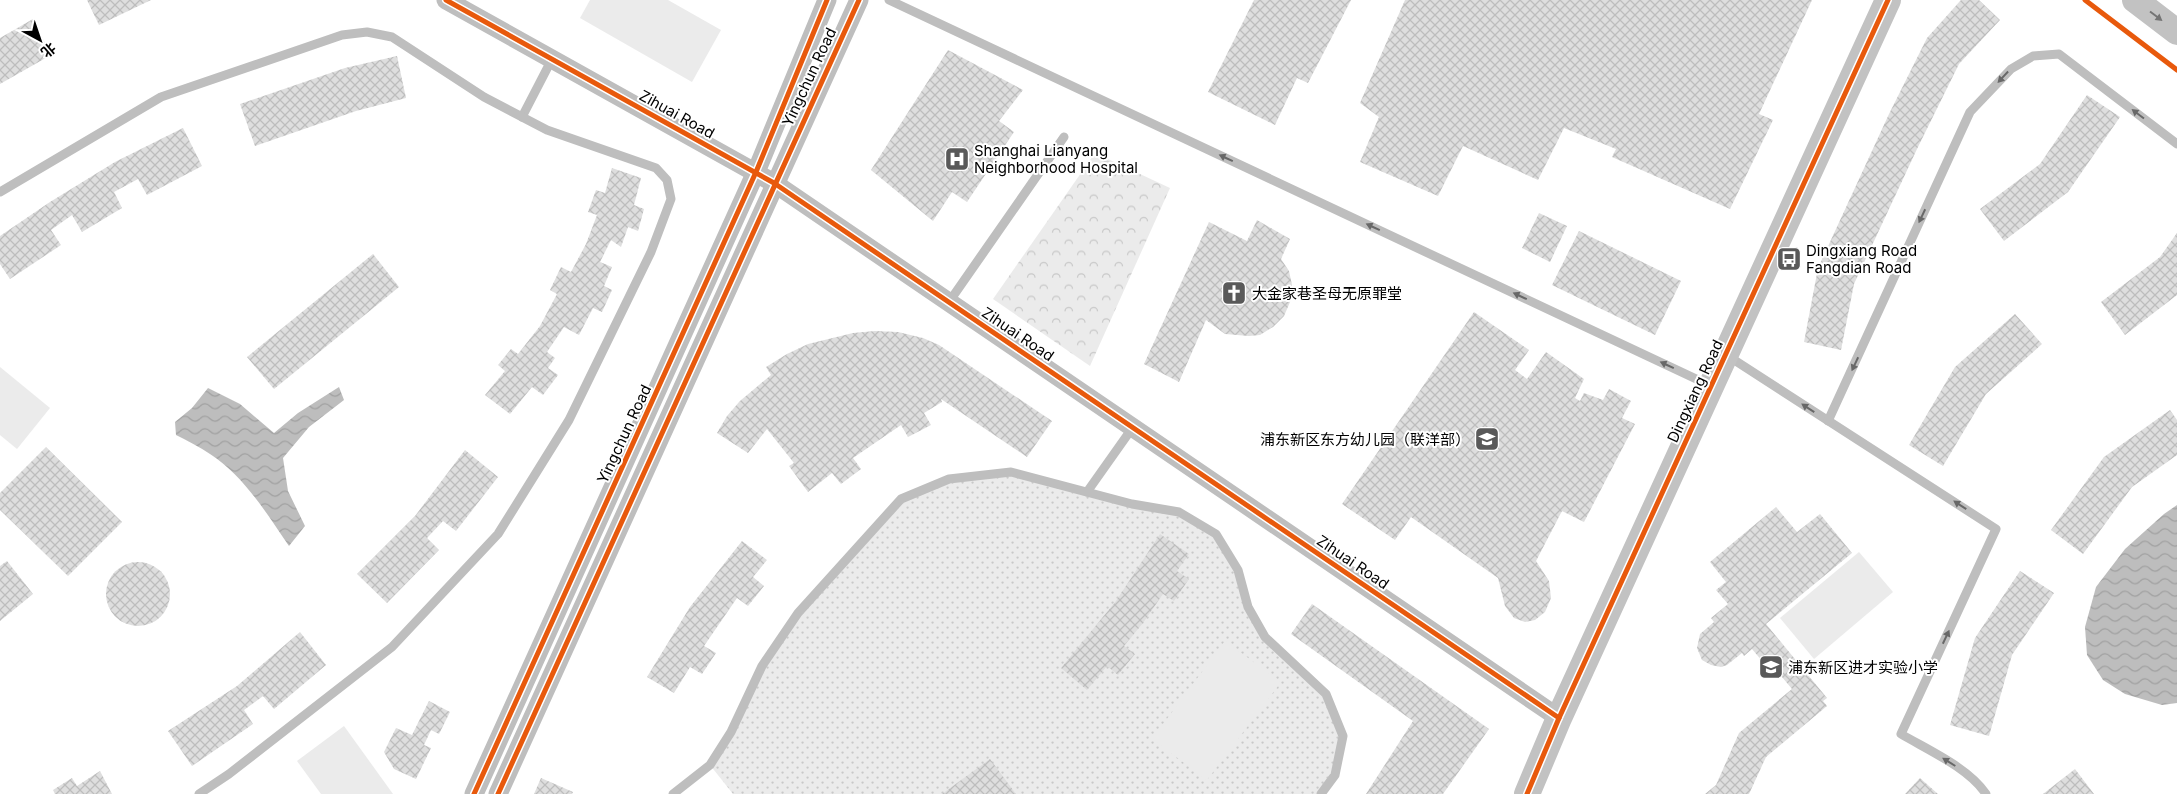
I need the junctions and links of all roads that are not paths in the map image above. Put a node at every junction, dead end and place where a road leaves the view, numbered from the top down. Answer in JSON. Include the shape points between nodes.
{"nodes":[{"id":1,"x":446,"y":0,"type":"edge"},
{"id":2,"x":827,"y":0,"type":"edge"},
{"id":3,"x":859,"y":0,"type":"edge"},
{"id":4,"x":889,"y":0,"type":"edge"},
{"id":5,"x":1888,"y":0,"type":"edge"},
{"id":6,"x":2135,"y":0,"type":"edge"},
{"id":7,"x":2177,"y":32,"type":"edge"},
{"id":8,"x":552,"y":59,"type":"junction"},
{"id":9,"x":522,"y":117,"type":"junction"},
{"id":10,"x":1064,"y":137,"type":"dead end"},
{"id":11,"x":2177,"y":144,"type":"edge"},
{"id":12,"x":756,"y":172,"type":"junction"},
{"id":13,"x":774,"y":183,"type":"junction"},
{"id":14,"x":0,"y":192,"type":"edge"},
{"id":15,"x":950,"y":302,"type":"junction"},
{"id":16,"x":1725,"y":355,"type":"junction"},
{"id":17,"x":1711,"y":386,"type":"junction"},
{"id":18,"x":1828,"y":421,"type":"junction"},
{"id":19,"x":1133,"y":427,"type":"junction"},
{"id":20,"x":1087,"y":492,"type":"junction"},
{"id":21,"x":1559,"y":718,"type":"junction"},
{"id":22,"x":198,"y":794,"type":"edge"},
{"id":23,"x":474,"y":794,"type":"edge"},
{"id":24,"x":498,"y":794,"type":"edge"},
{"id":25,"x":673,"y":794,"type":"edge"},
{"id":26,"x":1320,"y":794,"type":"edge"},
{"id":27,"x":1527,"y":794,"type":"edge"},
{"id":28,"x":1986,"y":794,"type":"edge"}],
"edges":[{"from":1,"to":8,"type":"street","name":"Zihuai Road"},
{"from":2,"to":12,"type":"street","name":"Yingchun Road"},
{"from":3,"to":13,"type":"street","name":"Yingchun Road"},
{"from":17,"to":4,"type":"lane","one_way":true},
{"from":5,"to":16,"type":"street","name":"Dingxiang Road"},
{"from":6,"to":7,"type":"street","one_way":true},
{"from":8,"to":9,"type":"lane"},
{"from":8,"to":12,"type":"street","name":"Zihuai Road"},
{"from":9,"to":14,"type":"lane","via":[[484,97],[392,37],[367,32],[342,35],[161,97]]},
{"from":9,"to":22,"type":"lane","via":[[547,130],[656,168],[667,180],[671,199],[651,252],[569,420],[498,534],[392,647],[229,774]]},
{"from":10,"to":15,"type":"lane"},
{"from":11,"to":18,"type":"lane","one_way":true,"via":[[2059,54],[2033,56],[2010,69],[1970,112]]},
{"from":12,"to":13,"type":"street","name":"Zihuai Road"},
{"from":12,"to":23,"type":"street","name":"Yingchun Road"},
{"from":13,"to":15,"type":"street","name":"Zihuai Road"},
{"from":13,"to":24,"type":"street","name":"Yingchun Road"},
{"from":15,"to":19,"type":"street","name":"Zihuai Road"},
{"from":16,"to":17,"type":"street","name":"Dingxiang Road"},
{"from":18,"to":16,"type":"lane","one_way":true},
{"from":17,"to":21,"type":"street","name":"Dingxiang Road"},
{"from":28,"to":18,"type":"lane","one_way":true,"via":[[1954,765],[1901,734],[1996,529]]},
{"from":19,"to":20,"type":"lane"},
{"from":19,"to":21,"type":"street","name":"Zihuai Road"},
{"from":20,"to":25,"type":"lane","via":[[1011,472],[948,479],[901,499],[798,613],[762,666],[731,732],[710,765]]},
{"from":20,"to":26,"type":"lane","via":[[1179,512],[1216,534],[1238,570],[1248,607],[1265,637],[1326,694],[1340,727],[1343,736],[1335,775]]},
{"from":21,"to":27,"type":"street","name":"Dingxiang Road"}]}
